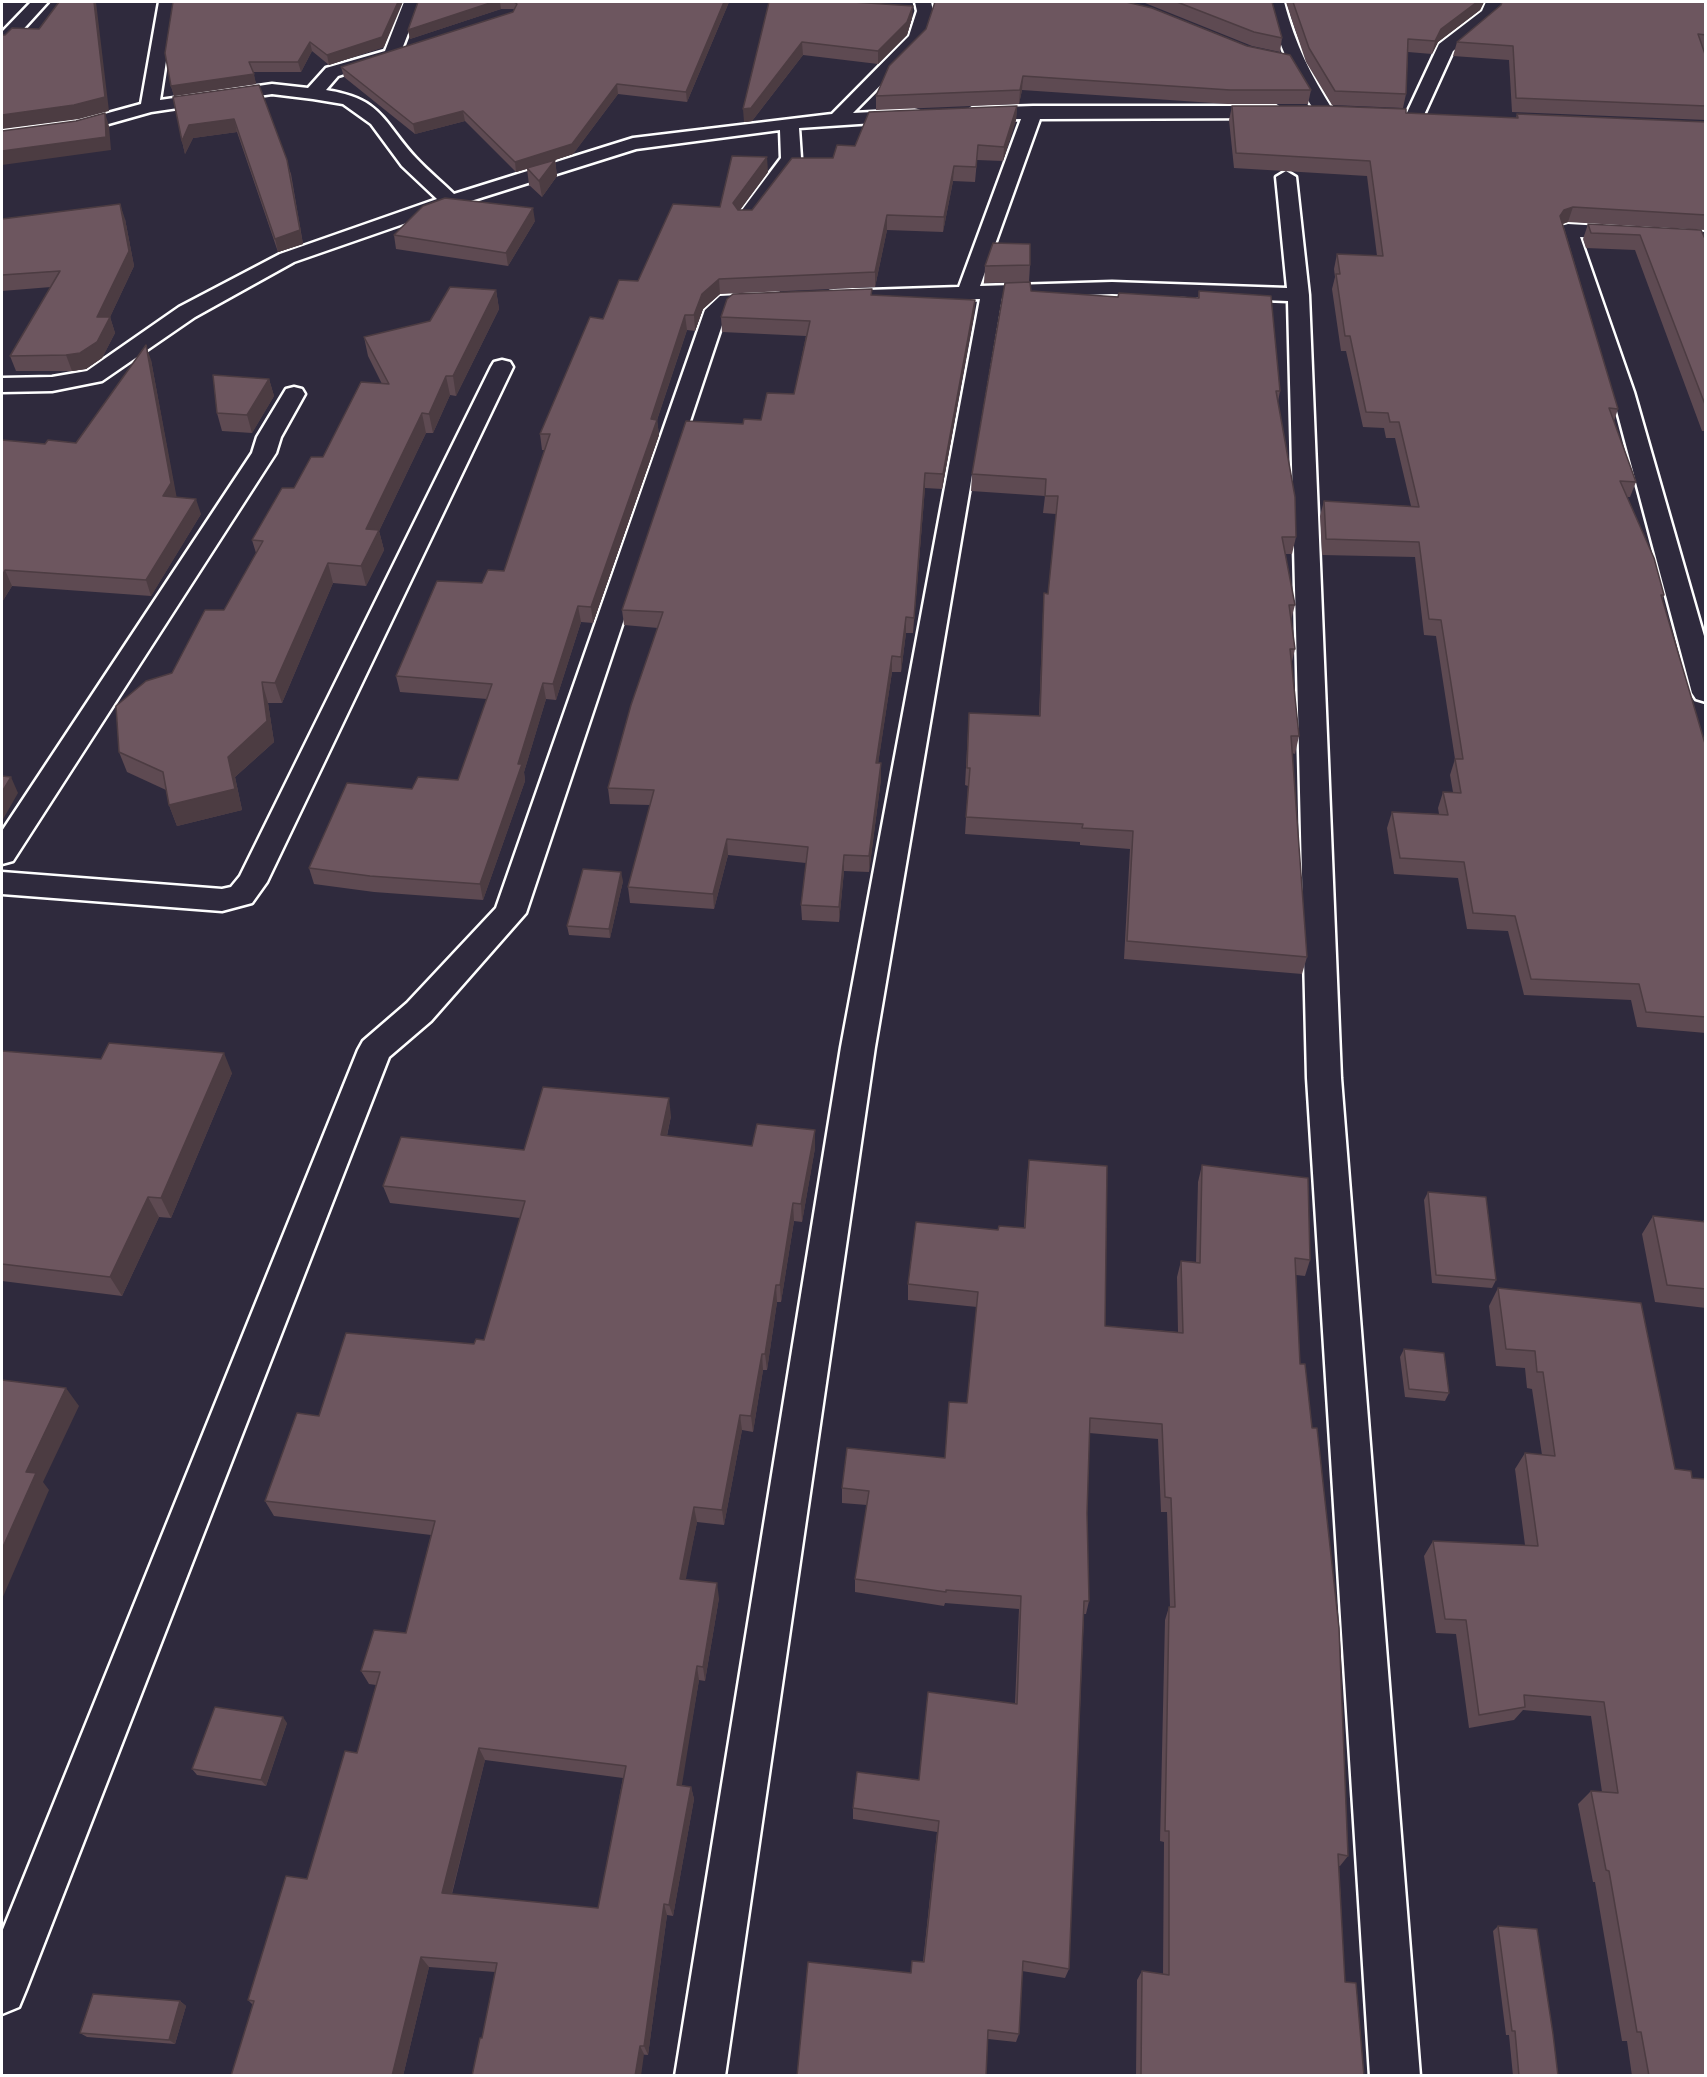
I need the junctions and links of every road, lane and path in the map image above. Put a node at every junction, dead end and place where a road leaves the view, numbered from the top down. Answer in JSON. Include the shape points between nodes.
{"nodes":[{"id":1,"x":40,"y":2,"type":"edge"},
{"id":2,"x":167,"y":2,"type":"edge"},
{"id":3,"x":412,"y":2,"type":"edge"},
{"id":4,"x":923,"y":2,"type":"edge"},
{"id":5,"x":1276,"y":2,"type":"edge"},
{"id":6,"x":1494,"y":2,"type":"edge"},
{"id":7,"x":3,"y":37,"type":"edge"},
{"id":8,"x":415,"y":45,"type":"edge"},
{"id":9,"x":393,"y":53,"type":"junction"},
{"id":10,"x":1275,"y":59,"type":"edge"},
{"id":11,"x":1295,"y":63,"type":"junction"},
{"id":12,"x":313,"y":94,"type":"junction"},
{"id":13,"x":150,"y":107,"type":"junction"},
{"id":14,"x":1033,"y":112,"type":"junction"},
{"id":15,"x":1325,"y":112,"type":"junction"},
{"id":16,"x":1348,"y":113,"type":"edge"},
{"id":17,"x":953,"y":114,"type":"edge"},
{"id":18,"x":930,"y":115,"type":"edge"},
{"id":19,"x":1392,"y":116,"type":"edge"},
{"id":20,"x":1414,"y":117,"type":"junction"},
{"id":21,"x":1438,"y":118,"type":"edge"},
{"id":22,"x":837,"y":119,"type":"junction"},
{"id":23,"x":789,"y":124,"type":"junction"},
{"id":24,"x":2,"y":136,"type":"edge"},
{"id":25,"x":1286,"y":177,"type":"edge"},
{"id":26,"x":451,"y":201,"type":"junction"},
{"id":27,"x":746,"y":218,"type":"edge"},
{"id":28,"x":1706,"y":238,"type":"edge"},
{"id":29,"x":979,"y":292,"type":"junction"},
{"id":30,"x":1298,"y":295,"type":"junction"},
{"id":31,"x":502,"y":367,"type":"dead end"},
{"id":32,"x":2,"y":385,"type":"edge"},
{"id":33,"x":294,"y":394,"type":"dead end"},
{"id":34,"x":1706,"y":693,"type":"edge"},
{"id":35,"x":2,"y":854,"type":"edge"},
{"id":36,"x":2,"y":883,"type":"edge"},
{"id":37,"x":2,"y":1990,"type":"edge"},
{"id":38,"x":700,"y":2076,"type":"edge"},
{"id":39,"x":1395,"y":2076,"type":"edge"}],
"edges":[{"from":1,"to":7,"type":"street"},
{"from":2,"to":13,"type":"street"},
{"from":3,"to":9,"type":"street"},
{"from":4,"to":22,"type":"street","via":[[925,11],[917,38]]},
{"from":5,"to":11,"type":"street"},
{"from":6,"to":20,"type":"street","via":[[1490,13],[1445,48]]},
{"from":8,"to":9,"type":"street"},
{"from":9,"to":12,"type":"street","via":[[332,72]]},
{"from":10,"to":11,"type":"street"},
{"from":11,"to":15,"type":"street"},
{"from":12,"to":13,"type":"street","via":[[272,89]]},
{"from":12,"to":26,"type":"street","via":[[348,99],[378,120],[409,162]]},
{"from":13,"to":24,"type":"street","via":[[80,126]]},
{"from":14,"to":15,"type":"street"},
{"from":14,"to":17,"type":"street"},
{"from":14,"to":29,"type":"street"},
{"from":15,"to":16,"type":"street"},
{"from":18,"to":22,"type":"street"},
{"from":19,"to":20,"type":"street"},
{"from":20,"to":21,"type":"street"},
{"from":22,"to":23,"type":"street"},
{"from":23,"to":26,"type":"street","via":[[633,144]]},
{"from":23,"to":27,"type":"street","via":[[791,158]]},
{"from":25,"to":30,"type":"street"},
{"from":26,"to":32,"type":"street","via":[[287,258],[187,312],[94,376],[52,384]]},
{"from":28,"to":34,"type":"street","via":[[1568,230],[1623,392]]},
{"from":29,"to":30,"type":"street","via":[[1112,288]]},
{"from":29,"to":37,"type":"street","via":[[728,301],[716,310],[510,913],[419,1012],[375,1050]]},
{"from":29,"to":38,"type":"street"},
{"from":30,"to":39,"type":"street","via":[[1324,1078]]},
{"from":31,"to":36,"type":"street","via":[[252,882],[241,895],[222,900]]},
{"from":33,"to":35,"type":"street","via":[[264,453]]}]}
